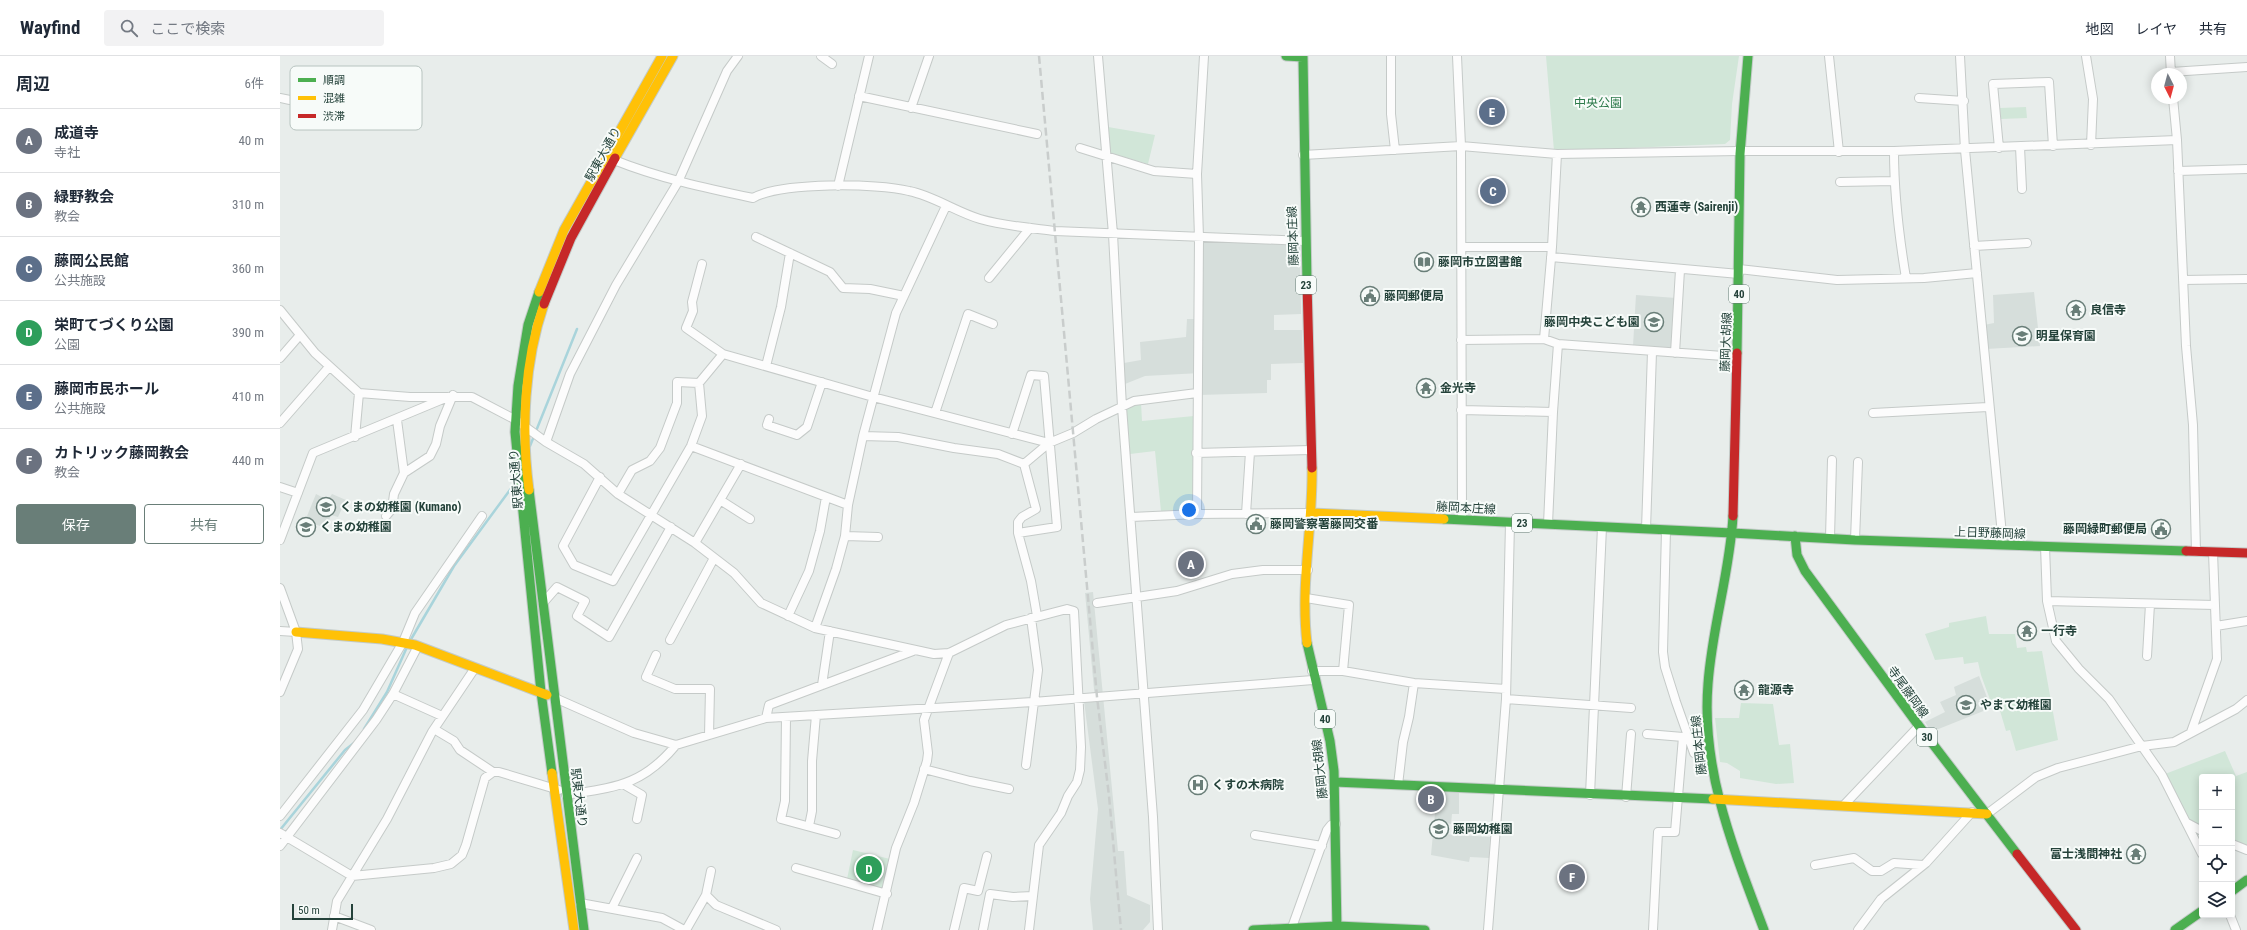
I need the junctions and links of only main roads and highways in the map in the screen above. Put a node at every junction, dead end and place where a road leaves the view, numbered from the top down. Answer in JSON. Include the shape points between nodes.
{"nodes":[{"id":1,"x":662,"y":56,"type":"edge"},
{"id":2,"x":673,"y":56,"type":"edge"},
{"id":3,"x":1286,"y":56,"type":"edge"},
{"id":4,"x":1748,"y":56,"type":"edge"},
{"id":5,"x":1303,"y":57,"type":"edge"},
{"id":6,"x":1312,"y":514,"type":"junction"},
{"id":7,"x":1732,"y":532,"type":"junction"},
{"id":8,"x":1795,"y":536,"type":"junction"},
{"id":9,"x":2247,"y":553,"type":"edge"},
{"id":10,"x":296,"y":632,"type":"road end"},
{"id":11,"x":541,"y":692,"type":"junction"},
{"id":12,"x":555,"y":698,"type":"junction"},
{"id":13,"x":1335,"y":782,"type":"junction"},
{"id":14,"x":1718,"y":800,"type":"junction"},
{"id":15,"x":1987,"y":814,"type":"junction"},
{"id":16,"x":2247,"y":880,"type":"edge"},
{"id":17,"x":2235,"y":889,"type":"edge"},
{"id":18,"x":2199,"y":913,"type":"edge"},
{"id":19,"x":1337,"y":928,"type":"edge"},
{"id":20,"x":1292,"y":929,"type":"edge"},
{"id":21,"x":574,"y":930,"type":"edge"},
{"id":22,"x":584,"y":930,"type":"edge"},
{"id":23,"x":1253,"y":930,"type":"edge"},
{"id":24,"x":1425,"y":930,"type":"edge"},
{"id":25,"x":1764,"y":930,"type":"edge"},
{"id":26,"x":2076,"y":930,"type":"edge"},
{"id":27,"x":2175,"y":930,"type":"edge"}],
"edges":[{"from":1,"to":11,"type":"main road","name":"駅東大通り","via":[[564,230],[543,278],[528,325],[518,386],[515,432]]},
{"from":2,"to":12,"type":"main road","name":"駅東大通り","via":[[573,234],[552,281],[537,327],[527,387],[526,476]]},
{"from":3,"to":5,"type":"main road","name":"藤岡本庄線","number":"23"},
{"from":4,"to":7,"type":"main road","name":"藤岡大胡線","number":"40","via":[[1741,104],[1739,150],[1739,272]]},
{"from":5,"to":6,"type":"main road","name":"藤岡本庄線","number":"23"},
{"from":6,"to":7,"type":"main road","name":"藤岡本庄線","number":"23"},
{"from":6,"to":13,"type":"main road","name":"藤岡大胡線","number":"40","via":[[1306,635],[1312,676],[1328,727]]},
{"from":7,"to":8,"type":"main road","name":"上日野藤岡線"},
{"from":7,"to":14,"type":"main road","name":"藤岡本庄線","via":[[1714,634],[1708,691],[1707,734]]},
{"from":8,"to":9,"type":"main road","name":"上日野藤岡線"},
{"from":8,"to":15,"type":"main road","name":"寺尾藤岡線","number":"30","via":[[1797,555],[1805,571]]},
{"from":10,"to":11,"type":"main road","via":[[417,645]]},
{"from":11,"to":12,"type":"main road"},
{"from":11,"to":21,"type":"main road","name":"駅東大通り"},
{"from":12,"to":22,"type":"main road","name":"駅東大通り"},
{"from":13,"to":14,"type":"main road"},
{"from":13,"to":19,"type":"main road","name":"藤岡大胡線","number":"40"},
{"from":14,"to":15,"type":"main road"},
{"from":14,"to":25,"type":"main road","name":"藤岡本庄線"},
{"from":15,"to":26,"type":"main road","name":"寺尾藤岡線","number":"30"},
{"from":16,"to":17,"type":"main road"},
{"from":18,"to":27,"type":"main road"},
{"from":19,"to":20,"type":"main road"},
{"from":19,"to":24,"type":"main road"},
{"from":20,"to":23,"type":"main road"}]}
